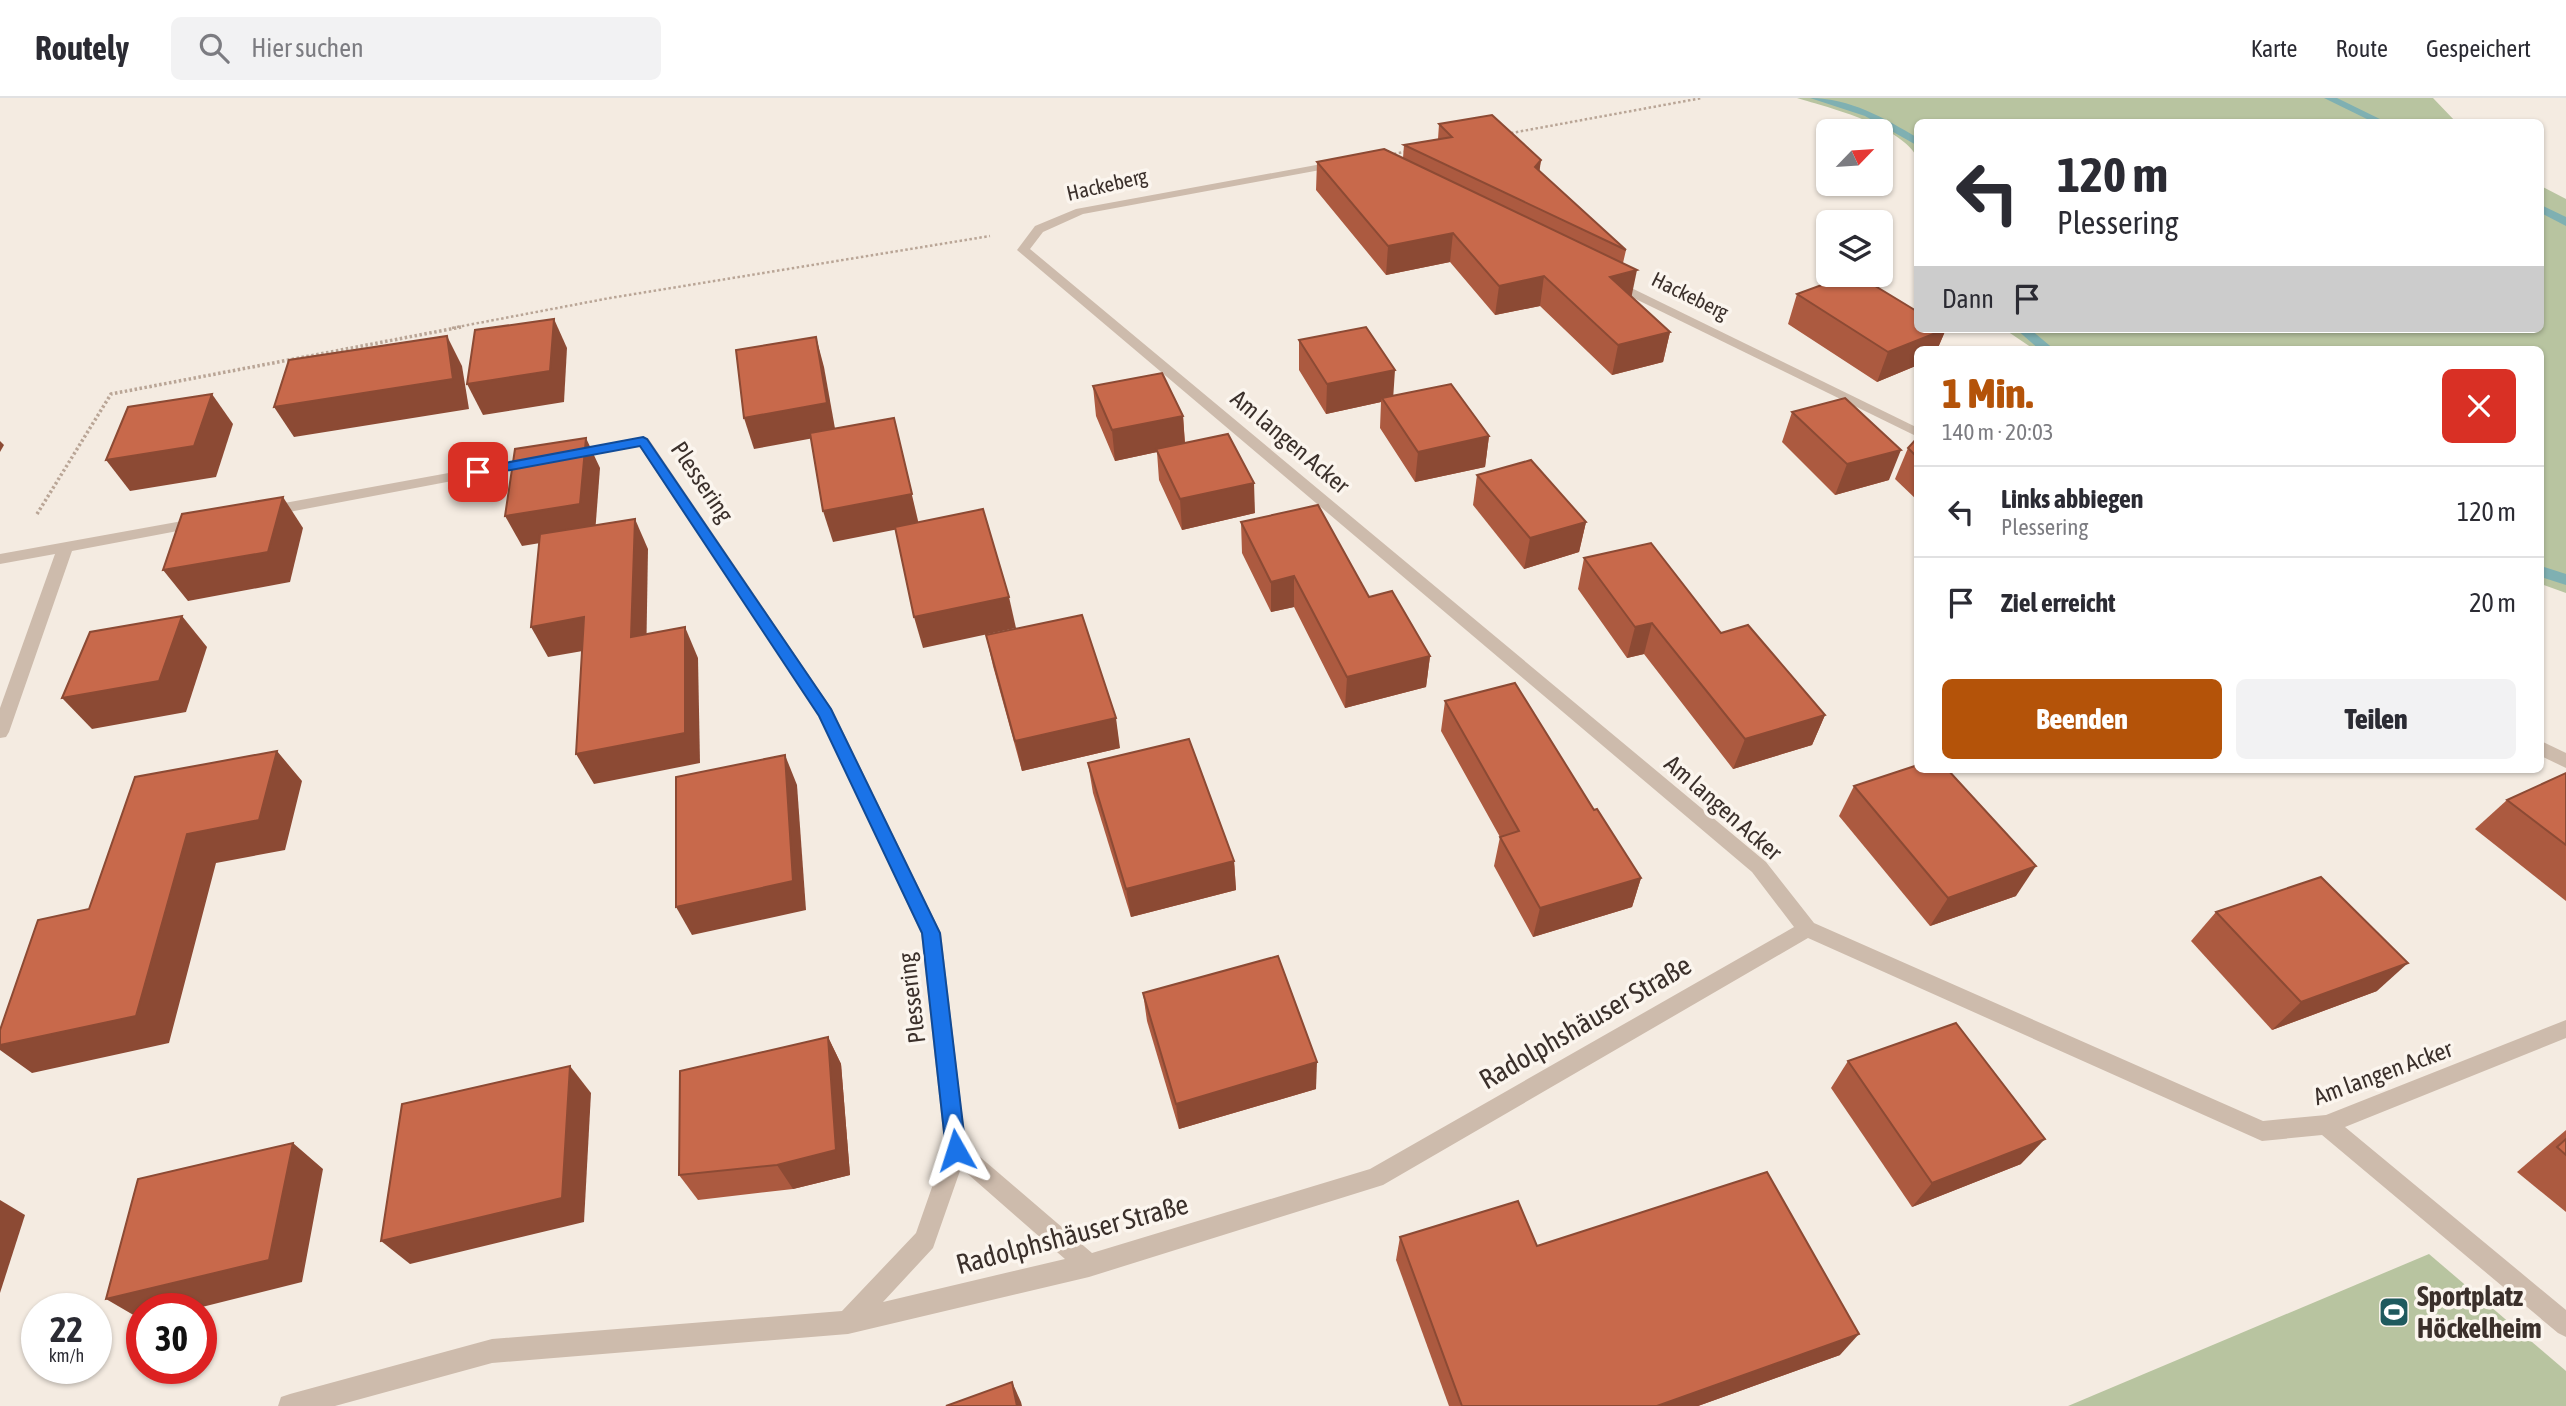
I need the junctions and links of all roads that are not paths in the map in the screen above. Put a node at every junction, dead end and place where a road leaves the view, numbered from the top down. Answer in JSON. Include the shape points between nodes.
{"nodes":[{"id":1,"x":1362,"y":160,"type":"edge"},
{"id":2,"x":1039,"y":229,"type":"joint"},
{"id":3,"x":1597,"y":275,"type":"edge"},
{"id":4,"x":1914,"y":431,"type":"edge"},
{"id":5,"x":244,"y":515,"type":"edge"},
{"id":6,"x":217,"y":520,"type":"edge"},
{"id":7,"x":65,"y":548,"type":"junction"},
{"id":8,"x":5,"y":558,"type":"edge"},
{"id":9,"x":0,"y":732,"type":"edge"},
{"id":10,"x":2544,"y":750,"type":"edge"},
{"id":11,"x":2566,"y":761,"type":"edge"},
{"id":12,"x":1807,"y":929,"type":"junction"},
{"id":13,"x":2566,"y":1029,"type":"edge"},
{"id":14,"x":2326,"y":1125,"type":"junction"},
{"id":15,"x":956,"y":1150,"type":"junction"},
{"id":16,"x":1089,"y":1265,"type":"junction"},
{"id":17,"x":848,"y":1322,"type":"junction"},
{"id":18,"x":2566,"y":1325,"type":"edge"},
{"id":19,"x":290,"y":1406,"type":"edge"}],
"edges":[{"from":1,"to":2,"type":"street","name":"Hackeberg","via":[[1080,211]]},
{"from":2,"to":12,"type":"street","name":"Am langen Acker","via":[[1023,250],[1759,867]]},
{"from":3,"to":4,"type":"street","name":"Hackeberg"},
{"from":5,"to":15,"type":"street","name":"Plessering","via":[[643,441],[826,713],[931,933]]},
{"from":6,"to":7,"type":"street"},
{"from":7,"to":8,"type":"street"},
{"from":7,"to":9,"type":"street"},
{"from":10,"to":11,"type":"street"},
{"from":12,"to":14,"type":"street","name":"Am langen Acker","via":[[2262,1130]]},
{"from":12,"to":16,"type":"street","name":"Radolphshäuser Straße","via":[[1375,1178]]},
{"from":13,"to":14,"type":"street","name":"Am langen Acker"},
{"from":14,"to":18,"type":"street"},
{"from":15,"to":16,"type":"street"},
{"from":15,"to":17,"type":"street","name":"Plessering","via":[[925,1240]]},
{"from":16,"to":17,"type":"street","name":"Radolphshäuser Straße"},
{"from":17,"to":19,"type":"street","name":"Radolphshäuser Straße","via":[[492,1351]]}]}
